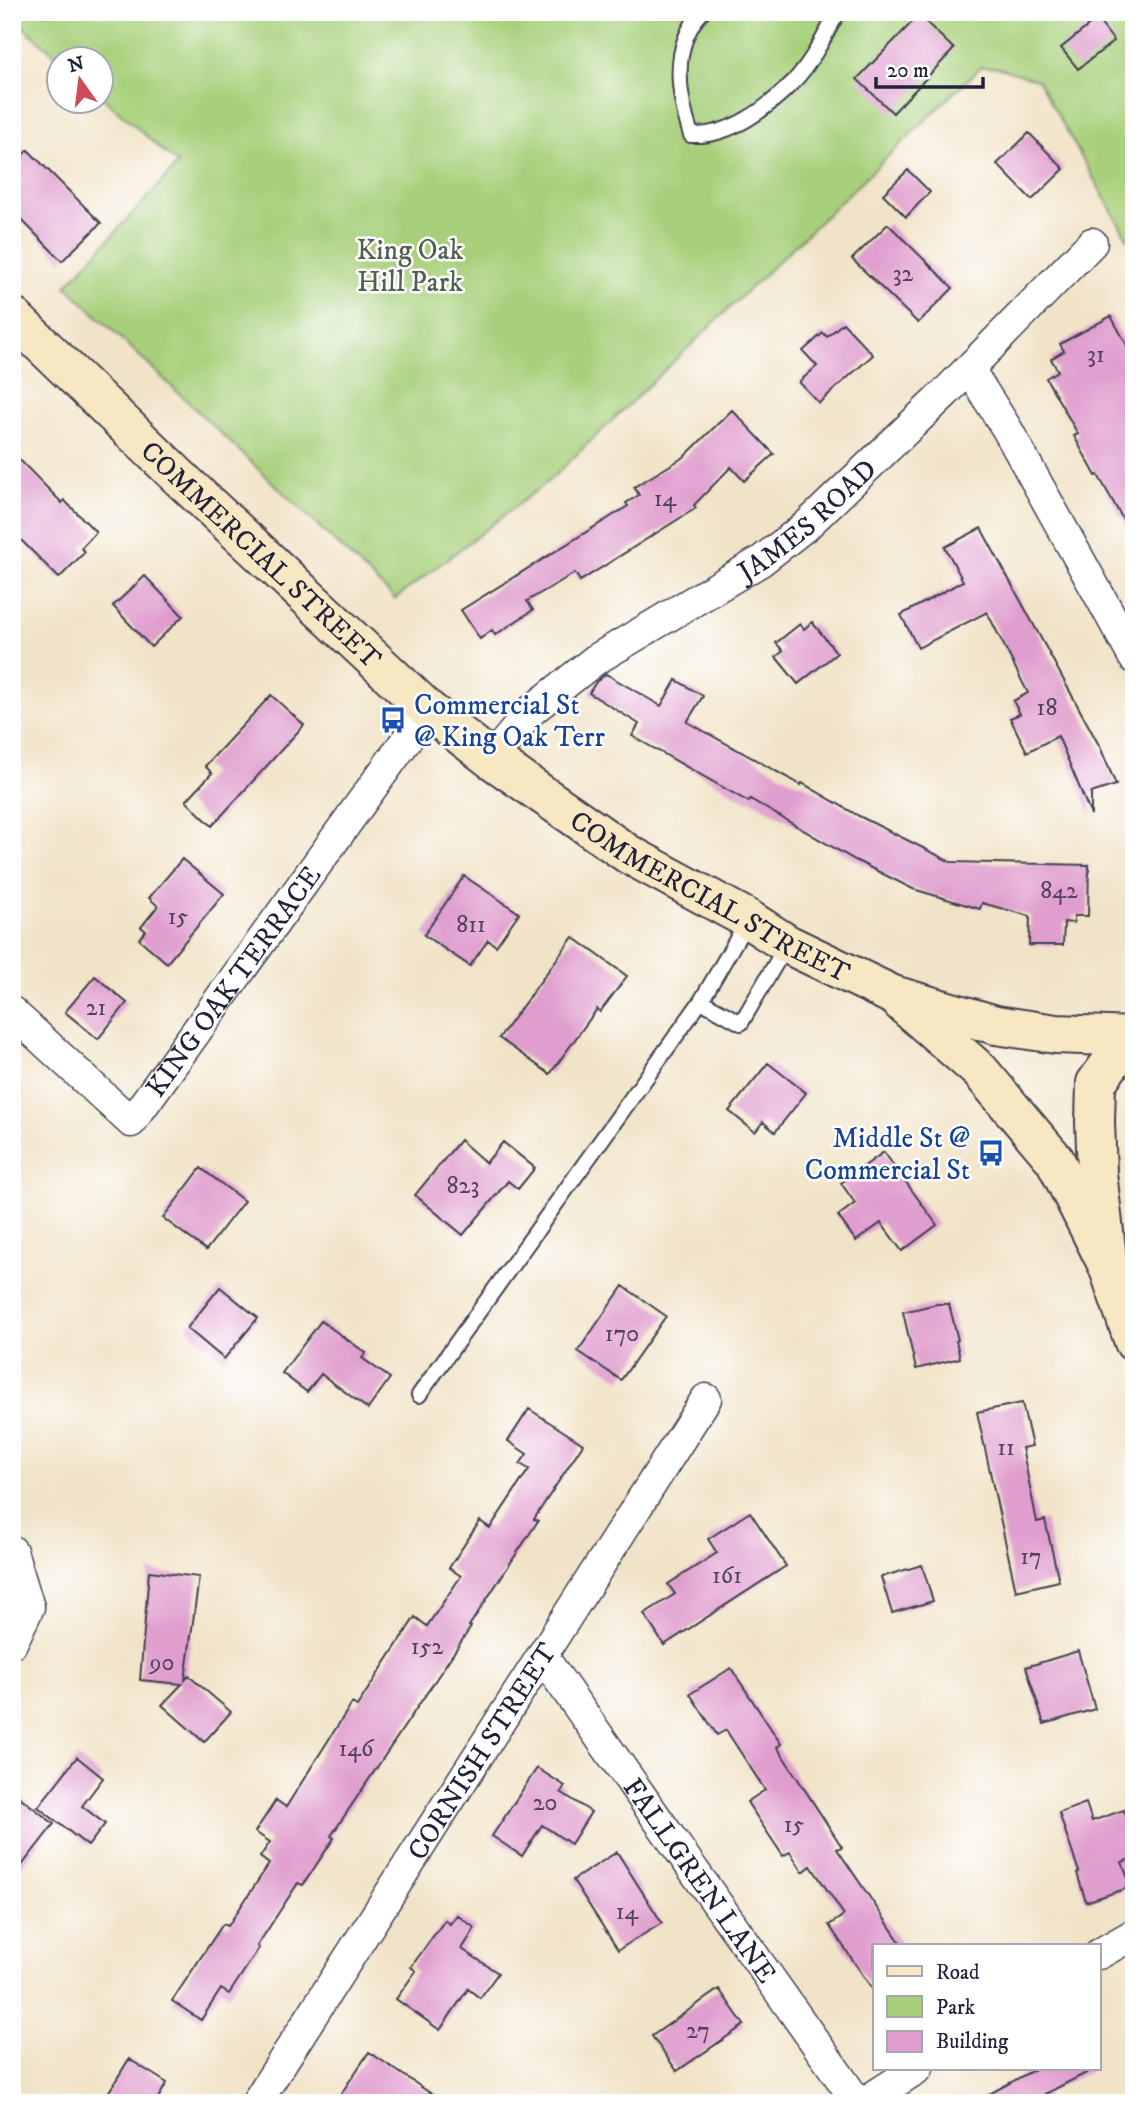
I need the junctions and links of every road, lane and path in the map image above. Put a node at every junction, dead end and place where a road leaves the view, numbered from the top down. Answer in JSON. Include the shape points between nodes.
{"nodes":[{"id":1,"x":702,"y":12,"type":"edge"},
{"id":2,"x":838,"y":12,"type":"edge"},
{"id":3,"x":1092,"y":243,"type":"dead end"},
{"id":4,"x":12,"y":316,"type":"edge"},
{"id":5,"x":969,"y":369,"type":"junction"},
{"id":6,"x":1134,"y":658,"type":"edge"},
{"id":7,"x":428,"y":710,"type":"junction"},
{"id":8,"x":491,"y":759,"type":"junction"},
{"id":9,"x":748,"y":919,"type":"junction"},
{"id":10,"x":788,"y":944,"type":"junction"},
{"id":11,"x":893,"y":995,"type":"junction"},
{"id":12,"x":701,"y":1001,"type":"junction"},
{"id":13,"x":12,"y":1012,"type":"edge"},
{"id":14,"x":1132,"y":1040,"type":"edge"},
{"id":15,"x":1108,"y":1266,"type":"junction"},
{"id":16,"x":1134,"y":1342,"type":"edge"},
{"id":17,"x":419,"y":1395,"type":"dead end"},
{"id":18,"x":706,"y":1399,"type":"dead end"},
{"id":19,"x":12,"y":1551,"type":"edge"},
{"id":20,"x":12,"y":1643,"type":"edge"},
{"id":21,"x":543,"y":1657,"type":"junction"},
{"id":22,"x":1134,"y":1934,"type":"edge"},
{"id":23,"x":1100,"y":1953,"type":"edge"},
{"id":24,"x":915,"y":2070,"type":"edge"},
{"id":25,"x":256,"y":2103,"type":"edge"},
{"id":26,"x":860,"y":2103,"type":"edge"}],
"edges":[{"from":1,"to":2,"type":"lane","via":[[684,39],[678,62],[683,111],[691,135],[703,136],[734,126],[795,80]]},
{"from":3,"to":5,"type":"street","name":"JAMES ROAD"},
{"from":4,"to":7,"type":"main road","name":"COMMERCIAL STREET"},
{"from":5,"to":6,"type":"street"},
{"from":5,"to":8,"type":"street","name":"JAMES ROAD","via":[[807,525],[761,561],[595,660],[532,710]]},
{"from":7,"to":8,"type":"main road","name":"COMMERCIAL STREET"},
{"from":7,"to":13,"type":"street","name":"KING OAK TERRACE","via":[[131,1122]]},
{"from":8,"to":9,"type":"main road","name":"COMMERCIAL STREET","via":[[628,854]]},
{"from":9,"to":10,"type":"main road","name":"COMMERCIAL STREET"},
{"from":9,"to":12,"type":"lane"},
{"from":10,"to":11,"type":"main road","name":"COMMERCIAL STREET"},
{"from":10,"to":12,"type":"lane","via":[[741,1023]]},
{"from":11,"to":14,"type":"main road","name":"COMMERCIAL STREET","via":[[996,1025]]},
{"from":11,"to":15,"type":"main road","via":[[980,1072],[1055,1160]]},
{"from":12,"to":17,"type":"lane"},
{"from":14,"to":15,"type":"main road","name":"COMMERCIAL STREET","via":[[1096,1083],[1097,1173]]},
{"from":15,"to":16,"type":"main road","name":"COMMERCIAL STREET"},
{"from":18,"to":21,"type":"street","name":"CORNISH STREET"},
{"from":19,"to":20,"type":"street","via":[[29,1607]]},
{"from":21,"to":25,"type":"street","name":"CORNISH STREET"},
{"from":21,"to":26,"type":"street","name":"FALLGREN LANE"},
{"from":22,"to":23,"type":"street"},
{"from":24,"to":26,"type":"street"}]}
